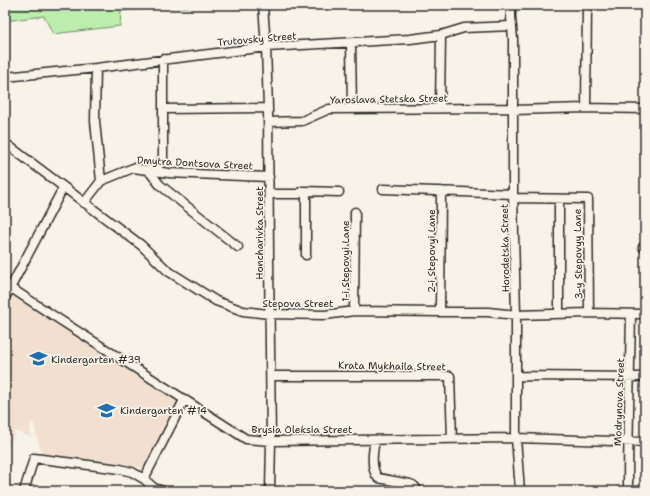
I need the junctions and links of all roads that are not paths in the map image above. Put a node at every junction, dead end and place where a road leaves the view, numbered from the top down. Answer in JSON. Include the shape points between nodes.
{"nodes":[{"id":1,"x":263,"y":5,"type":"edge"},
{"id":2,"x":510,"y":5,"type":"edge"},
{"id":3,"x":587,"y":5,"type":"edge"},
{"id":4,"x":512,"y":26,"type":"junction"},
{"id":5,"x":441,"y":35,"type":"junction"},
{"id":6,"x":351,"y":43,"type":"junction"},
{"id":7,"x":266,"y":47,"type":"junction"},
{"id":8,"x":163,"y":59,"type":"junction"},
{"id":9,"x":96,"y":68,"type":"junction"},
{"id":10,"x":5,"y":77,"type":"edge"},
{"id":11,"x":268,"y":108,"type":"junction"},
{"id":12,"x":352,"y":108,"type":"junction"},
{"id":13,"x":440,"y":108,"type":"junction"},
{"id":14,"x":586,"y":108,"type":"junction"},
{"id":15,"x":163,"y":109,"type":"junction"},
{"id":16,"x":513,"y":109,"type":"junction"},
{"id":17,"x":645,"y":109,"type":"edge"},
{"id":18,"x":268,"y":122,"type":"junction"},
{"id":19,"x":5,"y":143,"type":"edge"},
{"id":20,"x":150,"y":171,"type":"junction"},
{"id":21,"x":269,"y":176,"type":"junction"},
{"id":22,"x":102,"y":181,"type":"junction"},
{"id":23,"x":63,"y":188,"type":"junction"},
{"id":24,"x":383,"y":189,"type":"dead end"},
{"id":25,"x":306,"y":191,"type":"junction"},
{"id":26,"x":441,"y":191,"type":"junction"},
{"id":27,"x":339,"y":192,"type":"dead end"},
{"id":28,"x":269,"y":194,"type":"junction"},
{"id":29,"x":513,"y":196,"type":"junction"},
{"id":30,"x":559,"y":199,"type":"junction"},
{"id":31,"x":84,"y":203,"type":"junction"},
{"id":32,"x":355,"y":212,"type":"dead end"},
{"id":33,"x":238,"y":247,"type":"dead end"},
{"id":34,"x":306,"y":255,"type":"dead end"},
{"id":35,"x":8,"y":285,"type":"edge"},
{"id":36,"x":5,"y":298,"type":"edge"},
{"id":37,"x":354,"y":311,"type":"junction"},
{"id":38,"x":440,"y":312,"type":"junction"},
{"id":39,"x":589,"y":313,"type":"junction"},
{"id":40,"x":269,"y":314,"type":"junction"},
{"id":41,"x":559,"y":314,"type":"junction"},
{"id":42,"x":631,"y":314,"type":"junction"},
{"id":43,"x":645,"y":314,"type":"edge"},
{"id":44,"x":516,"y":315,"type":"junction"},
{"id":45,"x":271,"y":376,"type":"junction"},
{"id":46,"x":516,"y":376,"type":"junction"},
{"id":47,"x":630,"y":377,"type":"junction"},
{"id":48,"x":645,"y":377,"type":"edge"},
{"id":49,"x":184,"y":400,"type":"junction"},
{"id":50,"x":516,"y":438,"type":"junction"},
{"id":51,"x":452,"y":439,"type":"junction"},
{"id":52,"x":375,"y":440,"type":"junction"},
{"id":53,"x":271,"y":441,"type":"junction"},
{"id":54,"x":628,"y":442,"type":"junction"},
{"id":55,"x":645,"y":442,"type":"edge"},
{"id":56,"x":144,"y":479,"type":"junction"},
{"id":57,"x":24,"y":491,"type":"edge"},
{"id":58,"x":163,"y":491,"type":"edge"},
{"id":59,"x":270,"y":491,"type":"edge"},
{"id":60,"x":417,"y":491,"type":"edge"},
{"id":61,"x":520,"y":491,"type":"edge"},
{"id":62,"x":628,"y":491,"type":"edge"}],
"edges":[{"from":1,"to":7,"type":"street","name":"Honcharivka Street"},
{"from":2,"to":4,"type":"street","name":"Horodetska Street"},
{"from":3,"to":14,"type":"street"},
{"from":4,"to":5,"type":"street","name":"Trutovsky Street","via":[[464,28]]},
{"from":4,"to":16,"type":"street","name":"Horodetska Street"},
{"from":5,"to":6,"type":"street","name":"Trutovsky Street"},
{"from":5,"to":13,"type":"street"},
{"from":6,"to":7,"type":"street","name":"Trutovsky Street"},
{"from":6,"to":12,"type":"street"},
{"from":7,"to":8,"type":"street","name":"Trutovsky Street"},
{"from":7,"to":11,"type":"street","name":"Honcharivka Street"},
{"from":8,"to":9,"type":"street","name":"Trutovsky Street"},
{"from":8,"to":15,"type":"street"},
{"from":9,"to":10,"type":"street","name":"Trutovsky Street"},
{"from":9,"to":22,"type":"street","via":[[95,121]]},
{"from":11,"to":15,"type":"street"},
{"from":11,"to":18,"type":"street","name":"Honcharivka Street"},
{"from":12,"to":13,"type":"street","name":"Yaroslava Stetska Street"},
{"from":12,"to":18,"type":"street","name":"Yaroslava Stetska Street","via":[[329,109],[302,121]]},
{"from":13,"to":16,"type":"street","name":"Yaroslava Stetska Street"},
{"from":14,"to":16,"type":"street","name":"Yaroslava Stetska Street"},
{"from":14,"to":17,"type":"street","name":"Yaroslava Stetska Street"},
{"from":15,"to":20,"type":"street","via":[[163,158],[159,165]]},
{"from":16,"to":29,"type":"street","name":"Horodetska Street"},
{"from":18,"to":21,"type":"street","name":"Honcharivka Street"},
{"from":19,"to":23,"type":"street","name":"Stepova Street"},
{"from":20,"to":21,"type":"street","name":"Dmytra Dontsova Street"},
{"from":20,"to":22,"type":"street","name":"Dmytra Dontsova Street","via":[[133,168]]},
{"from":20,"to":33,"type":"street","via":[[160,186]]},
{"from":21,"to":28,"type":"street","name":"Honcharivka Street"},
{"from":22,"to":31,"type":"street","name":"Dmytra Dontsova Street"},
{"from":23,"to":31,"type":"street","name":"Stepova Street"},
{"from":23,"to":35,"type":"street"},
{"from":24,"to":26,"type":"street"},
{"from":25,"to":27,"type":"street"},
{"from":25,"to":28,"type":"street","via":[[299,194]]},
{"from":25,"to":34,"type":"street"},
{"from":26,"to":29,"type":"street"},
{"from":26,"to":38,"type":"street","name":"2-i Stepovyi Lane"},
{"from":28,"to":40,"type":"street","name":"Honcharivka Street"},
{"from":29,"to":30,"type":"street","name":"3-y Stepovyy Lane"},
{"from":29,"to":44,"type":"street","name":"Horodetska Street"},
{"from":30,"to":39,"type":"street","name":"3-y Stepovyy Lane","via":[[588,199]]},
{"from":30,"to":41,"type":"street","name":"3-y Stepovyy Lane"},
{"from":31,"to":40,"type":"street","name":"Stepova Street","via":[[141,245],[168,271],[192,287],[216,301],[243,311]]},
{"from":32,"to":37,"type":"street","name":"1-i Stepovyi Lane"},
{"from":35,"to":36,"type":"street"},
{"from":35,"to":49,"type":"street","name":"Brysia Oleksia Street"},
{"from":37,"to":38,"type":"street","name":"Stepova Street"},
{"from":37,"to":40,"type":"street","name":"Stepova Street","via":[[325,315]]},
{"from":38,"to":44,"type":"street","name":"Stepova Street"},
{"from":39,"to":41,"type":"street","name":"Stepova Street"},
{"from":39,"to":42,"type":"street","name":"Stepova Street"},
{"from":40,"to":45,"type":"street","name":"Honcharivka Street"},
{"from":41,"to":44,"type":"street","name":"Stepova Street"},
{"from":42,"to":43,"type":"street","name":"Stepova Street"},
{"from":42,"to":47,"type":"street","name":"Modrynova Street"},
{"from":44,"to":46,"type":"street","name":"Horodetska Street"},
{"from":45,"to":51,"type":"street","name":"Krata Mykhaila Street","via":[[450,376]]},
{"from":45,"to":53,"type":"street","name":"Honcharivka Street"},
{"from":46,"to":47,"type":"street"},
{"from":46,"to":50,"type":"street","name":"Horodetska Street"},
{"from":47,"to":48,"type":"street"},
{"from":47,"to":54,"type":"street","name":"Modrynova Street"},
{"from":49,"to":53,"type":"street","name":"Brysia Oleksia Street","via":[[246,439]]},
{"from":49,"to":56,"type":"street"},
{"from":50,"to":51,"type":"street","name":"Brysia Oleksia Street"},
{"from":50,"to":54,"type":"street","name":"Brysia Oleksia Street"},
{"from":50,"to":61,"type":"street","name":"Horodetska Street"},
{"from":51,"to":52,"type":"street","name":"Brysia Oleksia Street"},
{"from":52,"to":53,"type":"street","name":"Brysia Oleksia Street"},
{"from":52,"to":60,"type":"street","via":[[374,472],[378,478],[414,485]]},
{"from":53,"to":59,"type":"street","name":"Honcharivka Street"},
{"from":54,"to":55,"type":"street","name":"Brysia Oleksia Street"},
{"from":54,"to":62,"type":"street","name":"Modrynova Street"},
{"from":56,"to":57,"type":"street","via":[[120,469],[34,458]]},
{"from":56,"to":58,"type":"street","via":[[154,488]]}]}
